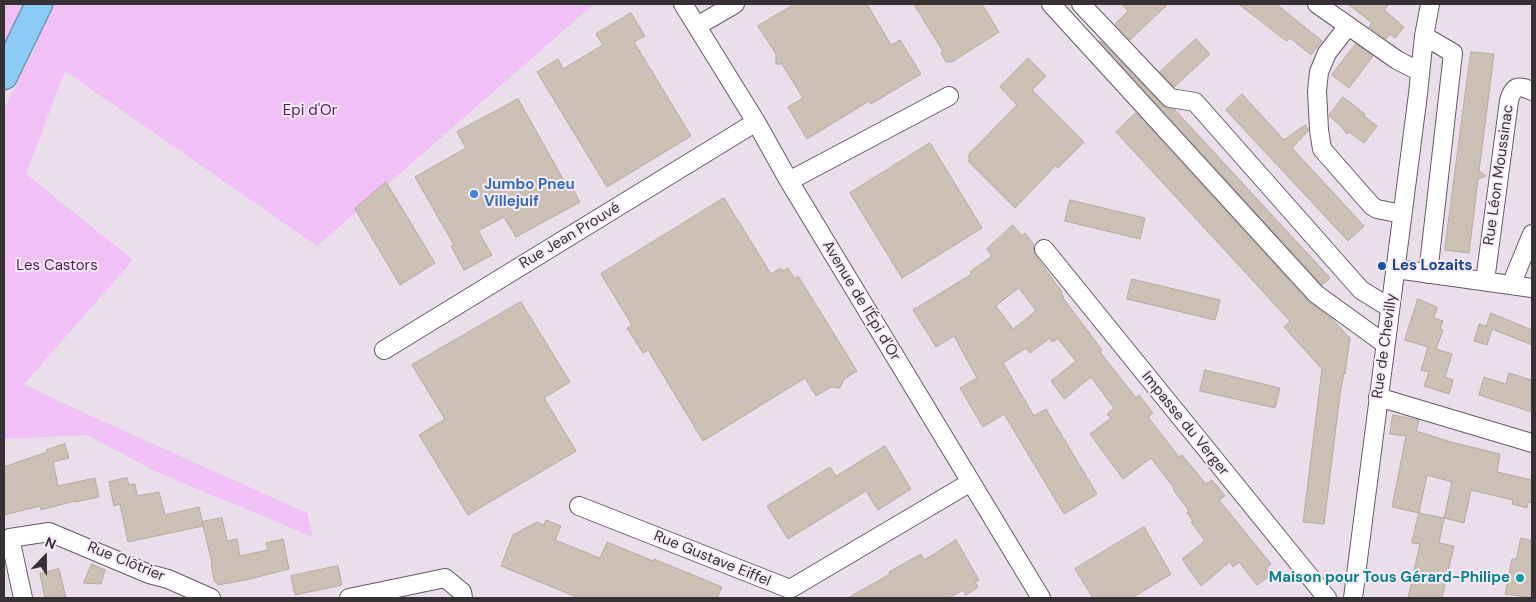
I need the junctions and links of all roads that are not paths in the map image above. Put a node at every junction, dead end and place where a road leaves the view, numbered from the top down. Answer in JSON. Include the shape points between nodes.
{"nodes":[{"id":1,"x":38,"y":4,"type":"edge"},
{"id":2,"x":682,"y":4,"type":"edge"},
{"id":3,"x":735,"y":4,"type":"edge"},
{"id":4,"x":1051,"y":4,"type":"edge"},
{"id":5,"x":1081,"y":4,"type":"edge"},
{"id":6,"x":1317,"y":4,"type":"edge"},
{"id":7,"x":1430,"y":4,"type":"edge"},
{"id":8,"x":696,"y":26,"type":"junction"},
{"id":9,"x":1348,"y":26,"type":"junction"},
{"id":10,"x":1424,"y":36,"type":"junction"},
{"id":11,"x":1420,"y":72,"type":"junction"},
{"id":12,"x":4,"y":76,"type":"edge"},
{"id":13,"x":1532,"y":91,"type":"edge"},
{"id":14,"x":949,"y":96,"type":"dead end"},
{"id":15,"x":756,"y":122,"type":"junction"},
{"id":16,"x":788,"y":181,"type":"junction"},
{"id":17,"x":1402,"y":214,"type":"junction"},
{"id":18,"x":1532,"y":234,"type":"edge"},
{"id":19,"x":1044,"y":249,"type":"dead end"},
{"id":20,"x":1396,"y":269,"type":"junction"},
{"id":21,"x":1428,"y":274,"type":"junction"},
{"id":22,"x":1485,"y":281,"type":"junction"},
{"id":23,"x":1511,"y":285,"type":"junction"},
{"id":24,"x":1532,"y":288,"type":"edge"},
{"id":25,"x":1390,"y":308,"type":"junction"},
{"id":26,"x":1385,"y":344,"type":"junction"},
{"id":27,"x":384,"y":350,"type":"dead end"},
{"id":28,"x":1378,"y":397,"type":"junction"},
{"id":29,"x":1532,"y":443,"type":"edge"},
{"id":30,"x":971,"y":482,"type":"junction"},
{"id":31,"x":579,"y":506,"type":"dead end"},
{"id":32,"x":7,"y":539,"type":"edge"},
{"id":33,"x":168,"y":579,"type":"junction"},
{"id":34,"x":387,"y":594,"type":"edge"},
{"id":35,"x":24,"y":598,"type":"edge"},
{"id":36,"x":172,"y":598,"type":"edge"},
{"id":37,"x":211,"y":598,"type":"edge"},
{"id":38,"x":349,"y":598,"type":"edge"},
{"id":39,"x":463,"y":598,"type":"edge"},
{"id":40,"x":1041,"y":598,"type":"edge"},
{"id":41,"x":1327,"y":598,"type":"edge"},
{"id":42,"x":1353,"y":598,"type":"edge"}],
"edges":[{"from":1,"to":12,"type":"highway"},
{"from":2,"to":8,"type":"street","name":"Avenue de l'Épi d'Or"},
{"from":3,"to":8,"type":"street"},
{"from":4,"to":26,"type":"street","via":[[1316,294]]},
{"from":5,"to":25,"type":"street","via":[[1170,98],[1195,102],[1361,290]]},
{"from":6,"to":9,"type":"street"},
{"from":7,"to":10,"type":"street","name":"Rue de Chevilly"},
{"from":8,"to":15,"type":"street","name":"Avenue de l'Épi d'Or"},
{"from":9,"to":11,"type":"street"},
{"from":9,"to":17,"type":"street","via":[[1327,53],[1317,81],[1317,116],[1322,149],[1372,206]]},
{"from":10,"to":11,"type":"street","name":"Rue de Chevilly"},
{"from":10,"to":21,"type":"street","via":[[1453,53]]},
{"from":11,"to":17,"type":"street","name":"Rue de Chevilly"},
{"from":13,"to":22,"type":"street","name":"Rue Léon Moussinac","via":[[1518,87],[1512,90],[1509,101]]},
{"from":14,"to":16,"type":"street"},
{"from":15,"to":16,"type":"street","name":"Avenue de l'Épi d'Or"},
{"from":15,"to":27,"type":"street","name":"Rue Jean Prouvé"},
{"from":16,"to":30,"type":"street","name":"Avenue de l'Épi d'Or"},
{"from":17,"to":20,"type":"street","name":"Rue de Chevilly"},
{"from":18,"to":23,"type":"street"},
{"from":19,"to":41,"type":"street","name":"Impasse du Verger"},
{"from":20,"to":21,"type":"street"},
{"from":20,"to":25,"type":"street","name":"Rue de Chevilly"},
{"from":21,"to":22,"type":"street"},
{"from":22,"to":23,"type":"street"},
{"from":23,"to":24,"type":"street"},
{"from":25,"to":26,"type":"street","name":"Rue de Chevilly"},
{"from":26,"to":28,"type":"street","name":"Rue de Chevilly"},
{"from":28,"to":29,"type":"street"},
{"from":28,"to":42,"type":"street","name":"Rue de Chevilly"},
{"from":30,"to":31,"type":"street","name":"Rue Gustave Eiffel","via":[[790,590]]},
{"from":30,"to":40,"type":"street","name":"Avenue de l'Épi d'Or"},
{"from":32,"to":33,"type":"street","name":"Rue Clôtrier","via":[[49,532]]},
{"from":32,"to":35,"type":"street"},
{"from":33,"to":36,"type":"street"},
{"from":33,"to":37,"type":"street","name":"Rue Clôtrier"},
{"from":34,"to":38,"type":"street"},
{"from":34,"to":39,"type":"street","via":[[445,578],[462,592]]}]}
